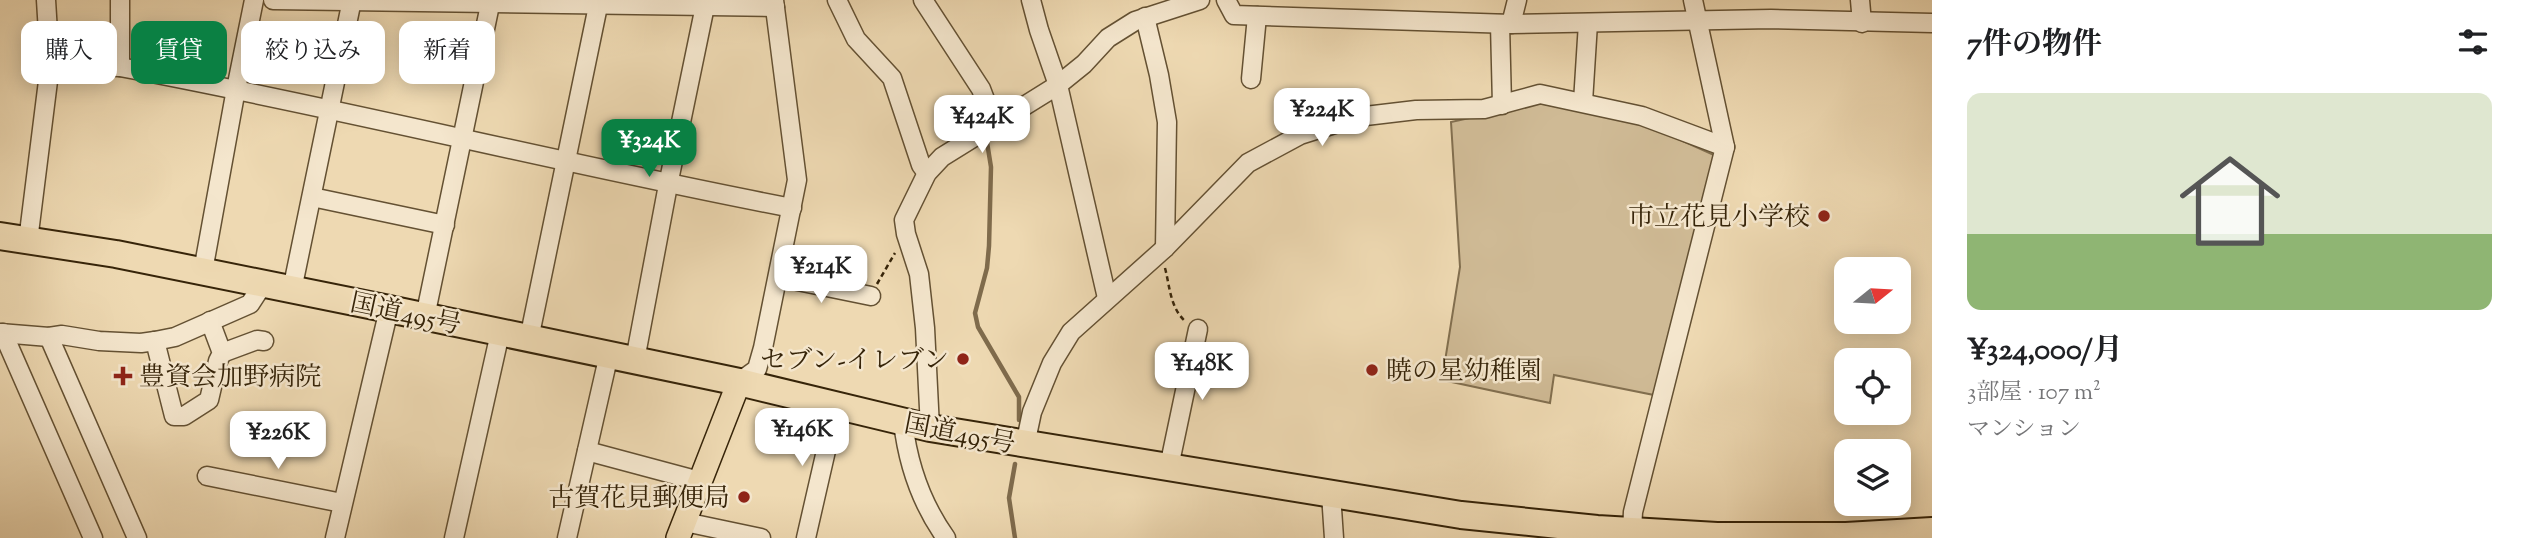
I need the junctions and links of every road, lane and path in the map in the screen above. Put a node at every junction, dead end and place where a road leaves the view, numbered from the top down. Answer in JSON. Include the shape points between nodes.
{"nodes":[{"id":1,"x":46,"y":0,"type":"edge"},
{"id":2,"x":120,"y":0,"type":"edge"},
{"id":3,"x":254,"y":0,"type":"edge"},
{"id":4,"x":273,"y":0,"type":"edge"},
{"id":5,"x":837,"y":0,"type":"edge"},
{"id":6,"x":923,"y":0,"type":"edge"},
{"id":7,"x":1031,"y":0,"type":"edge"},
{"id":8,"x":1226,"y":0,"type":"edge"},
{"id":9,"x":1517,"y":0,"type":"edge"},
{"id":10,"x":1693,"y":0,"type":"edge"},
{"id":11,"x":1860,"y":0,"type":"edge"},
{"id":12,"x":352,"y":1,"type":"edge"},
{"id":13,"x":1191,"y":1,"type":"edge"},
{"id":14,"x":491,"y":2,"type":"edge"},
{"id":15,"x":634,"y":3,"type":"edge"},
{"id":16,"x":775,"y":4,"type":"edge"},
{"id":17,"x":598,"y":6,"type":"junction"},
{"id":18,"x":705,"y":6,"type":"junction"},
{"id":19,"x":1258,"y":16,"type":"junction"},
{"id":20,"x":1145,"y":17,"type":"junction"},
{"id":21,"x":47,"y":21,"type":"edge"},
{"id":22,"x":1698,"y":22,"type":"junction"},
{"id":23,"x":1588,"y":23,"type":"junction"},
{"id":24,"x":1862,"y":23,"type":"junction"},
{"id":25,"x":1932,"y":23,"type":"edge"},
{"id":26,"x":1506,"y":24,"type":"junction"},
{"id":27,"x":117,"y":67,"type":"edge"},
{"id":28,"x":120,"y":67,"type":"junction"},
{"id":29,"x":1251,"y":79,"type":"dead end"},
{"id":30,"x":48,"y":84,"type":"edge"},
{"id":31,"x":1058,"y":85,"type":"junction"},
{"id":32,"x":236,"y":89,"type":"junction"},
{"id":33,"x":1583,"y":102,"type":"junction"},
{"id":34,"x":1502,"y":105,"type":"junction"},
{"id":35,"x":330,"y":111,"type":"junction"},
{"id":36,"x":995,"y":126,"type":"junction"},
{"id":37,"x":463,"y":140,"type":"junction"},
{"id":38,"x":1725,"y":147,"type":"junction"},
{"id":39,"x":565,"y":162,"type":"junction"},
{"id":40,"x":927,"y":173,"type":"junction"},
{"id":41,"x":668,"y":185,"type":"junction"},
{"id":42,"x":312,"y":197,"type":"junction"},
{"id":43,"x":792,"y":208,"type":"junction"},
{"id":44,"x":444,"y":225,"type":"junction"},
{"id":45,"x":906,"y":234,"type":"junction"},
{"id":46,"x":0,"y":236,"type":"edge"},
{"id":47,"x":28,"y":241,"type":"junction"},
{"id":48,"x":1165,"y":248,"type":"junction"},
{"id":49,"x":203,"y":271,"type":"junction"},
{"id":50,"x":778,"y":277,"type":"junction"},
{"id":51,"x":263,"y":284,"type":"junction"},
{"id":52,"x":292,"y":290,"type":"junction"},
{"id":53,"x":871,"y":296,"type":"joint"},
{"id":54,"x":1107,"y":298,"type":"junction"},
{"id":55,"x":388,"y":309,"type":"junction"},
{"id":56,"x":425,"y":317,"type":"junction"},
{"id":57,"x":210,"y":321,"type":"junction"},
{"id":58,"x":1198,"y":329,"type":"joint"},
{"id":59,"x":1,"y":333,"type":"edge"},
{"id":60,"x":500,"y":333,"type":"junction"},
{"id":61,"x":49,"y":337,"type":"junction"},
{"id":62,"x":529,"y":339,"type":"junction"},
{"id":63,"x":155,"y":341,"type":"junction"},
{"id":64,"x":264,"y":341,"type":"dead end"},
{"id":65,"x":222,"y":354,"type":"junction"},
{"id":66,"x":622,"y":357,"type":"junction"},
{"id":67,"x":739,"y":382,"type":"junction"},
{"id":68,"x":836,"y":407,"type":"junction"},
{"id":69,"x":903,"y":422,"type":"junction"},
{"id":70,"x":930,"y":428,"type":"junction"},
{"id":71,"x":1025,"y":445,"type":"junction"},
{"id":72,"x":587,"y":451,"type":"junction"},
{"id":73,"x":1169,"y":467,"type":"junction"},
{"id":74,"x":207,"y":476,"type":"dead end"},
{"id":75,"x":699,"y":481,"type":"junction"},
{"id":76,"x":1331,"y":494,"type":"junction"},
{"id":77,"x":342,"y":503,"type":"junction"},
{"id":78,"x":682,"y":530,"type":"edge"},
{"id":79,"x":1632,"y":530,"type":"junction"},
{"id":80,"x":1932,"y":531,"type":"edge"},
{"id":81,"x":1596,"y":533,"type":"edge"},
{"id":82,"x":1846,"y":537,"type":"edge"},
{"id":83,"x":93,"y":538,"type":"edge"},
{"id":84,"x":136,"y":538,"type":"edge"},
{"id":85,"x":335,"y":538,"type":"edge"},
{"id":86,"x":454,"y":538,"type":"edge"},
{"id":87,"x":567,"y":538,"type":"edge"},
{"id":88,"x":761,"y":538,"type":"edge"},
{"id":89,"x":806,"y":538,"type":"edge"},
{"id":90,"x":947,"y":538,"type":"edge"},
{"id":91,"x":1334,"y":538,"type":"edge"}],
"edges":[{"from":1,"to":21,"type":"street"},
{"from":2,"to":28,"type":"street"},
{"from":3,"to":32,"type":"street"},
{"from":4,"to":12,"type":"street"},
{"from":5,"to":40,"type":"street","via":[[856,39],[892,78]]},
{"from":6,"to":36,"type":"street","via":[[981,89]]},
{"from":7,"to":31,"type":"street"},
{"from":8,"to":19,"type":"street","via":[[1234,15]]},
{"from":9,"to":26,"type":"street"},
{"from":10,"to":22,"type":"street"},
{"from":11,"to":24,"type":"street"},
{"from":12,"to":14,"type":"street"},
{"from":12,"to":35,"type":"street"},
{"from":13,"to":20,"type":"street"},
{"from":14,"to":17,"type":"street"},
{"from":14,"to":37,"type":"street"},
{"from":15,"to":17,"type":"street"},
{"from":15,"to":18,"type":"street"},
{"from":16,"to":18,"type":"street"},
{"from":16,"to":43,"type":"street","via":[[797,180]]},
{"from":17,"to":39,"type":"street"},
{"from":18,"to":41,"type":"street"},
{"from":19,"to":26,"type":"street"},
{"from":19,"to":29,"type":"street"},
{"from":20,"to":31,"type":"street","via":[[1108,38]]},
{"from":20,"to":48,"type":"street","via":[[1167,122]]},
{"from":22,"to":23,"type":"street"},
{"from":22,"to":24,"type":"street"},
{"from":22,"to":38,"type":"street"},
{"from":23,"to":26,"type":"street"},
{"from":23,"to":33,"type":"street"},
{"from":24,"to":25,"type":"street"},
{"from":26,"to":34,"type":"street"},
{"from":27,"to":28,"type":"street"},
{"from":28,"to":32,"type":"street"},
{"from":30,"to":47,"type":"street"},
{"from":31,"to":36,"type":"street"},
{"from":31,"to":54,"type":"street"},
{"from":32,"to":35,"type":"street"},
{"from":32,"to":49,"type":"street"},
{"from":33,"to":34,"type":"street","via":[[1540,94]]},
{"from":33,"to":38,"type":"street","via":[[1642,116]]},
{"from":34,"to":48,"type":"street","via":[[1357,117],[1300,135],[1248,163]]},
{"from":35,"to":37,"type":"street"},
{"from":35,"to":42,"type":"street"},
{"from":36,"to":40,"type":"street","via":[[942,157]]},
{"from":37,"to":39,"type":"street"},
{"from":37,"to":44,"type":"street"},
{"from":38,"to":79,"type":"street"},
{"from":39,"to":41,"type":"street"},
{"from":39,"to":62,"type":"street"},
{"from":40,"to":45,"type":"street","via":[[904,220]]},
{"from":41,"to":43,"type":"street"},
{"from":41,"to":66,"type":"street"},
{"from":42,"to":44,"type":"street"},
{"from":42,"to":52,"type":"street"},
{"from":43,"to":50,"type":"street"},
{"from":44,"to":56,"type":"street"},
{"from":45,"to":53,"type":"path"},
{"from":45,"to":70,"type":"street","via":[[919,274]]},
{"from":46,"to":47,"type":"highway","name":"国道495号"},
{"from":47,"to":49,"type":"highway","name":"国道495号"},
{"from":48,"to":54,"type":"street"},
{"from":48,"to":58,"type":"path","via":[[1172,302],[1178,315]]},
{"from":49,"to":51,"type":"highway","name":"国道495号"},
{"from":50,"to":53,"type":"street"},
{"from":50,"to":67,"type":"street","via":[[757,369]]},
{"from":51,"to":52,"type":"highway","name":"国道495号"},
{"from":51,"to":57,"type":"street","via":[[250,303]]},
{"from":52,"to":55,"type":"highway","name":"国道495号"},
{"from":54,"to":71,"type":"street","via":[[1060,346],[1032,412]]},
{"from":55,"to":56,"type":"highway","name":"国道495号"},
{"from":55,"to":77,"type":"street"},
{"from":56,"to":60,"type":"highway","name":"国道495号"},
{"from":57,"to":63,"type":"street"},
{"from":57,"to":65,"type":"street"},
{"from":58,"to":73,"type":"street"},
{"from":59,"to":61,"type":"street"},
{"from":59,"to":83,"type":"street"},
{"from":60,"to":62,"type":"highway","name":"国道495号"},
{"from":60,"to":86,"type":"street"},
{"from":61,"to":63,"type":"street"},
{"from":61,"to":84,"type":"street"},
{"from":62,"to":66,"type":"highway","name":"国道495号"},
{"from":63,"to":65,"type":"street","via":[[174,416],[184,416],[209,400]]},
{"from":64,"to":65,"type":"street"},
{"from":66,"to":67,"type":"highway","name":"国道495号"},
{"from":66,"to":72,"type":"street"},
{"from":67,"to":68,"type":"highway","name":"国道495号"},
{"from":67,"to":75,"type":"main road"},
{"from":68,"to":69,"type":"highway","name":"国道495号"},
{"from":68,"to":89,"type":"street"},
{"from":69,"to":70,"type":"highway","name":"国道495号"},
{"from":69,"to":90,"type":"street","via":[[920,493]]},
{"from":70,"to":71,"type":"highway","name":"国道495号"},
{"from":71,"to":73,"type":"highway","name":"国道495号"},
{"from":72,"to":75,"type":"street"},
{"from":72,"to":87,"type":"street"},
{"from":73,"to":76,"type":"highway","name":"国道495号"},
{"from":74,"to":77,"type":"street"},
{"from":75,"to":78,"type":"main road"},
{"from":76,"to":81,"type":"highway","name":"国道495号"},
{"from":76,"to":91,"type":"street"},
{"from":77,"to":85,"type":"street"},
{"from":78,"to":88,"type":"street"},
{"from":79,"to":81,"type":"highway","name":"国道495号"},
{"from":79,"to":82,"type":"highway","name":"国道495号"},
{"from":80,"to":82,"type":"highway","name":"国道495号"}]}
